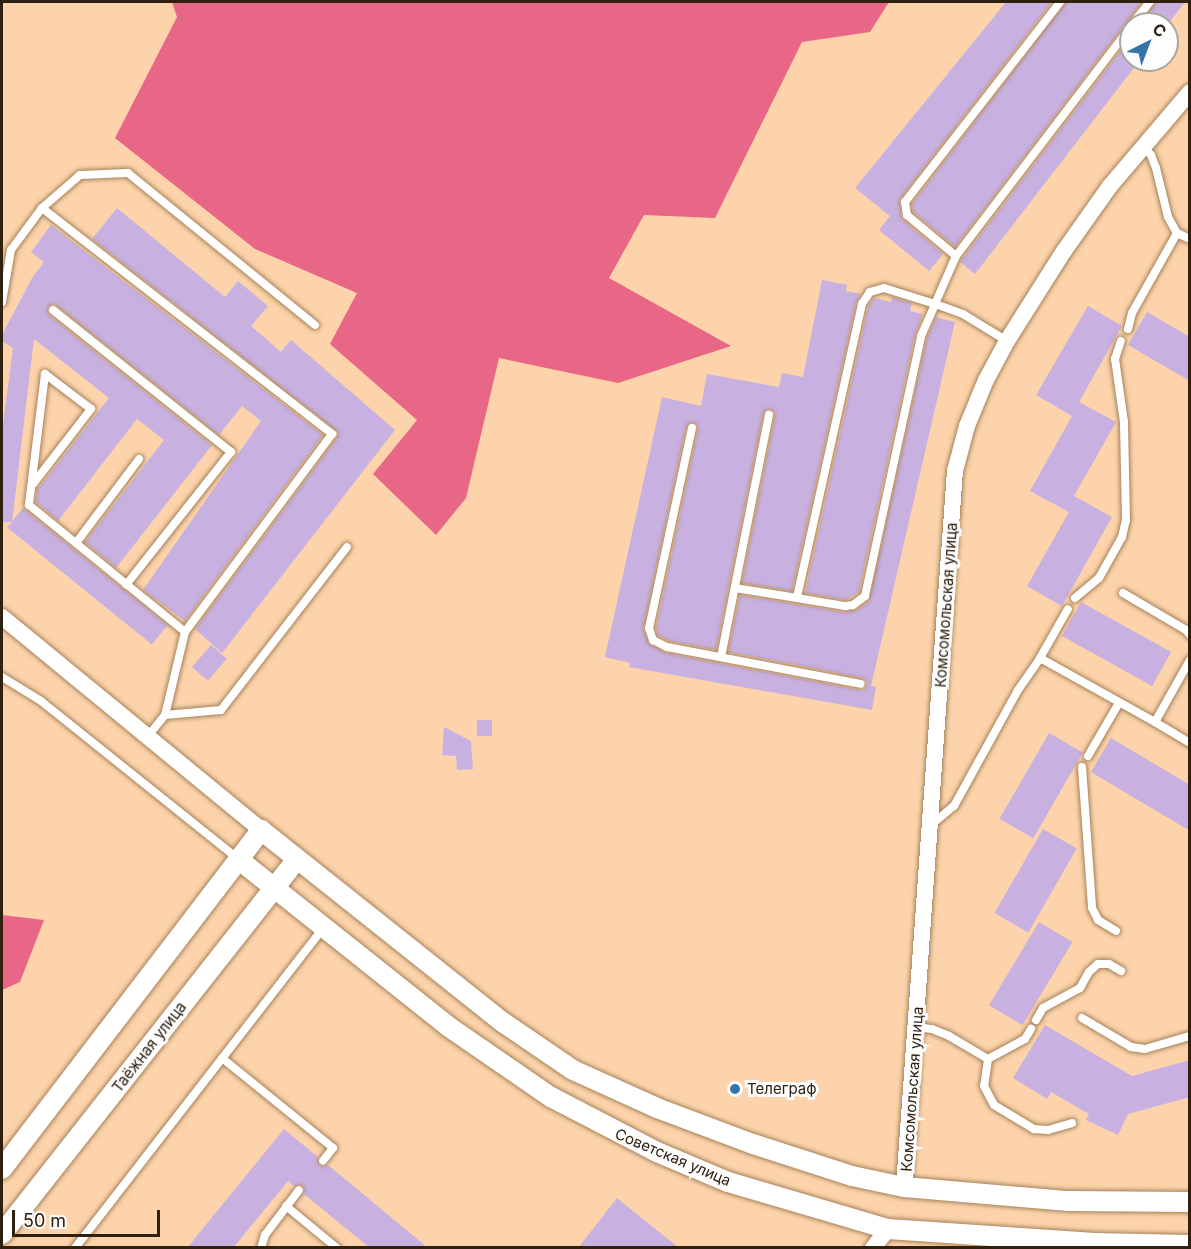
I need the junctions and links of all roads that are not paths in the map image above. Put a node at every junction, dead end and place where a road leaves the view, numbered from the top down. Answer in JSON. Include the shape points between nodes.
{"nodes":[{"id":1,"x":1060,"y":2,"type":"edge"},
{"id":2,"x":1119,"y":42,"type":"edge"},
{"id":3,"x":1190,"y":92,"type":"edge"},
{"id":4,"x":1142,"y":145,"type":"junction"},
{"id":5,"x":42,"y":208,"type":"junction"},
{"id":6,"x":1177,"y":232,"type":"junction"},
{"id":7,"x":1190,"y":239,"type":"edge"},
{"id":8,"x":956,"y":256,"type":"junction"},
{"id":9,"x":2,"y":302,"type":"edge"},
{"id":10,"x":935,"y":304,"type":"junction"},
{"id":11,"x":54,"y":310,"type":"dead end"},
{"id":12,"x":315,"y":326,"type":"dead end"},
{"id":13,"x":1128,"y":329,"type":"dead end"},
{"id":14,"x":1007,"y":341,"type":"junction"},
{"id":15,"x":1121,"y":341,"type":"dead end"},
{"id":16,"x":769,"y":415,"type":"dead end"},
{"id":17,"x":692,"y":428,"type":"dead end"},
{"id":18,"x":139,"y":459,"type":"dead end"},
{"id":19,"x":33,"y":484,"type":"junction"},
{"id":20,"x":76,"y":543,"type":"junction"},
{"id":21,"x":347,"y":547,"type":"dead end"},
{"id":22,"x":126,"y":585,"type":"junction"},
{"id":23,"x":735,"y":588,"type":"junction"},
{"id":24,"x":1123,"y":593,"type":"dead end"},
{"id":25,"x":797,"y":598,"type":"junction"},
{"id":26,"x":1075,"y":598,"type":"dead end"},
{"id":27,"x":1068,"y":609,"type":"dead end"},
{"id":28,"x":2,"y":617,"type":"edge"},
{"id":29,"x":185,"y":632,"type":"junction"},
{"id":30,"x":1190,"y":635,"type":"edge"},
{"id":31,"x":721,"y":657,"type":"junction"},
{"id":32,"x":1040,"y":658,"type":"junction"},
{"id":33,"x":1190,"y":660,"type":"edge"},
{"id":34,"x":2,"y":677,"type":"edge"},
{"id":35,"x":861,"y":684,"type":"dead end"},
{"id":36,"x":1119,"y":703,"type":"junction"},
{"id":37,"x":165,"y":715,"type":"junction"},
{"id":38,"x":1155,"y":722,"type":"junction"},
{"id":39,"x":147,"y":737,"type":"junction"},
{"id":40,"x":1190,"y":742,"type":"edge"},
{"id":41,"x":1088,"y":756,"type":"dead end"},
{"id":42,"x":1082,"y":767,"type":"dead end"},
{"id":43,"x":931,"y":825,"type":"junction"},
{"id":44,"x":261,"y":830,"type":"junction"},
{"id":45,"x":238,"y":859,"type":"junction"},
{"id":46,"x":297,"y":859,"type":"junction"},
{"id":47,"x":274,"y":888,"type":"junction"},
{"id":48,"x":324,"y":927,"type":"junction"},
{"id":49,"x":1116,"y":931,"type":"dead end"},
{"id":50,"x":1121,"y":971,"type":"dead end"},
{"id":51,"x":1082,"y":1018,"type":"dead end"},
{"id":52,"x":1036,"y":1020,"type":"dead end"},
{"id":53,"x":917,"y":1028,"type":"junction"},
{"id":54,"x":1031,"y":1029,"type":"dead end"},
{"id":55,"x":1190,"y":1036,"type":"edge"},
{"id":56,"x":222,"y":1058,"type":"junction"},
{"id":57,"x":988,"y":1059,"type":"junction"},
{"id":58,"x":1072,"y":1123,"type":"dead end"},
{"id":59,"x":323,"y":1161,"type":"dead end"},
{"id":60,"x":2,"y":1169,"type":"edge"},
{"id":61,"x":904,"y":1187,"type":"junction"},
{"id":62,"x":299,"y":1190,"type":"dead end"},
{"id":63,"x":1190,"y":1202,"type":"edge"},
{"id":64,"x":286,"y":1206,"type":"junction"},
{"id":65,"x":888,"y":1229,"type":"junction"},
{"id":66,"x":2,"y":1234,"type":"edge"},
{"id":67,"x":1190,"y":1245,"type":"edge"},
{"id":68,"x":75,"y":1248,"type":"edge"},
{"id":69,"x":261,"y":1248,"type":"edge"},
{"id":70,"x":337,"y":1248,"type":"edge"},
{"id":71,"x":873,"y":1248,"type":"edge"}],
"edges":[{"from":1,"to":8,"type":"lane","via":[[905,202],[907,214]]},
{"from":2,"to":8,"type":"lane"},
{"from":3,"to":4,"type":"street","name":"Комсомольская улица"},
{"from":4,"to":6,"type":"lane","via":[[1151,155],[1168,217]]},
{"from":4,"to":14,"type":"street","name":"Комсомольская улица","via":[[1064,251]]},
{"from":5,"to":9,"type":"lane","via":[[11,250]]},
{"from":5,"to":12,"type":"lane","via":[[80,175],[128,173]]},
{"from":5,"to":29,"type":"lane","via":[[332,434]]},
{"from":6,"to":7,"type":"lane"},
{"from":6,"to":13,"type":"lane","via":[[1132,313]]},
{"from":8,"to":10,"type":"lane"},
{"from":10,"to":14,"type":"lane","via":[[963,314]]},
{"from":10,"to":25,"type":"lane","via":[[921,336],[865,596],[845,606]]},
{"from":10,"to":25,"type":"lane","via":[[884,288],[870,292],[862,304]]},
{"from":11,"to":22,"type":"lane","via":[[231,452]]},
{"from":14,"to":43,"type":"street","name":"Комсомольская улица","via":[[967,426],[955,471]]},
{"from":15,"to":26,"type":"lane","via":[[1115,359],[1124,422],[1126,520],[1122,537],[1099,578]]},
{"from":16,"to":23,"type":"lane"},
{"from":17,"to":31,"type":"lane","via":[[649,628],[653,640],[667,647]]},
{"from":18,"to":20,"type":"lane"},
{"from":19,"to":19,"type":"lane","via":[[44,385],[45,374],[91,410]]},
{"from":19,"to":20,"type":"lane","via":[[30,505]]},
{"from":20,"to":22,"type":"lane"},
{"from":21,"to":37,"type":"lane","via":[[221,710]]},
{"from":22,"to":29,"type":"lane"},
{"from":23,"to":25,"type":"lane"},
{"from":23,"to":31,"type":"lane"},
{"from":24,"to":30,"type":"lane"},
{"from":27,"to":32,"type":"lane"},
{"from":28,"to":39,"type":"street"},
{"from":29,"to":37,"type":"lane"},
{"from":31,"to":35,"type":"lane"},
{"from":32,"to":36,"type":"lane"},
{"from":32,"to":43,"type":"lane","via":[[954,806]]},
{"from":33,"to":38,"type":"lane"},
{"from":34,"to":45,"type":"lane","via":[[41,701]]},
{"from":36,"to":38,"type":"lane"},
{"from":36,"to":41,"type":"lane"},
{"from":37,"to":39,"type":"lane"},
{"from":38,"to":40,"type":"lane"},
{"from":39,"to":44,"type":"street"},
{"from":42,"to":49,"type":"lane","via":[[1092,908],[1098,920]]},
{"from":43,"to":53,"type":"street","name":"Комсомольская улица"},
{"from":44,"to":45,"type":"street"},
{"from":44,"to":46,"type":"street"},
{"from":45,"to":47,"type":"street","name":"Советская улица"},
{"from":45,"to":60,"type":"street"},
{"from":46,"to":47,"type":"street","name":"Таёжная улица"},
{"from":46,"to":61,"type":"street","via":[[464,993],[573,1070],[657,1108],[753,1144],[852,1176]]},
{"from":47,"to":48,"type":"street","name":"Советская улица"},
{"from":47,"to":66,"type":"street","name":"Таёжная улица"},
{"from":48,"to":56,"type":"lane"},
{"from":48,"to":65,"type":"street","name":"Советская улица","via":[[449,1027],[551,1097],[600,1124],[728,1182]]},
{"from":50,"to":52,"type":"lane","via":[[1109,964],[1098,964],[1080,988],[1043,1008]]},
{"from":51,"to":55,"type":"lane","via":[[1131,1047],[1145,1048]]},
{"from":53,"to":57,"type":"lane","via":[[950,1036]]},
{"from":53,"to":61,"type":"street","name":"Комсомольская улица"},
{"from":54,"to":57,"type":"lane","via":[[1025,1039]]},
{"from":56,"to":59,"type":"lane","via":[[333,1148]]},
{"from":56,"to":68,"type":"lane"},
{"from":57,"to":58,"type":"lane","via":[[984,1086],[994,1105],[1034,1129],[1048,1130]]},
{"from":61,"to":63,"type":"street","via":[[1068,1201]]},
{"from":62,"to":64,"type":"lane"},
{"from":64,"to":69,"type":"lane","via":[[265,1234]]},
{"from":64,"to":70,"type":"lane"},
{"from":65,"to":67,"type":"street","name":"Советская улица","via":[[1095,1244]]},
{"from":65,"to":71,"type":"street"}]}
